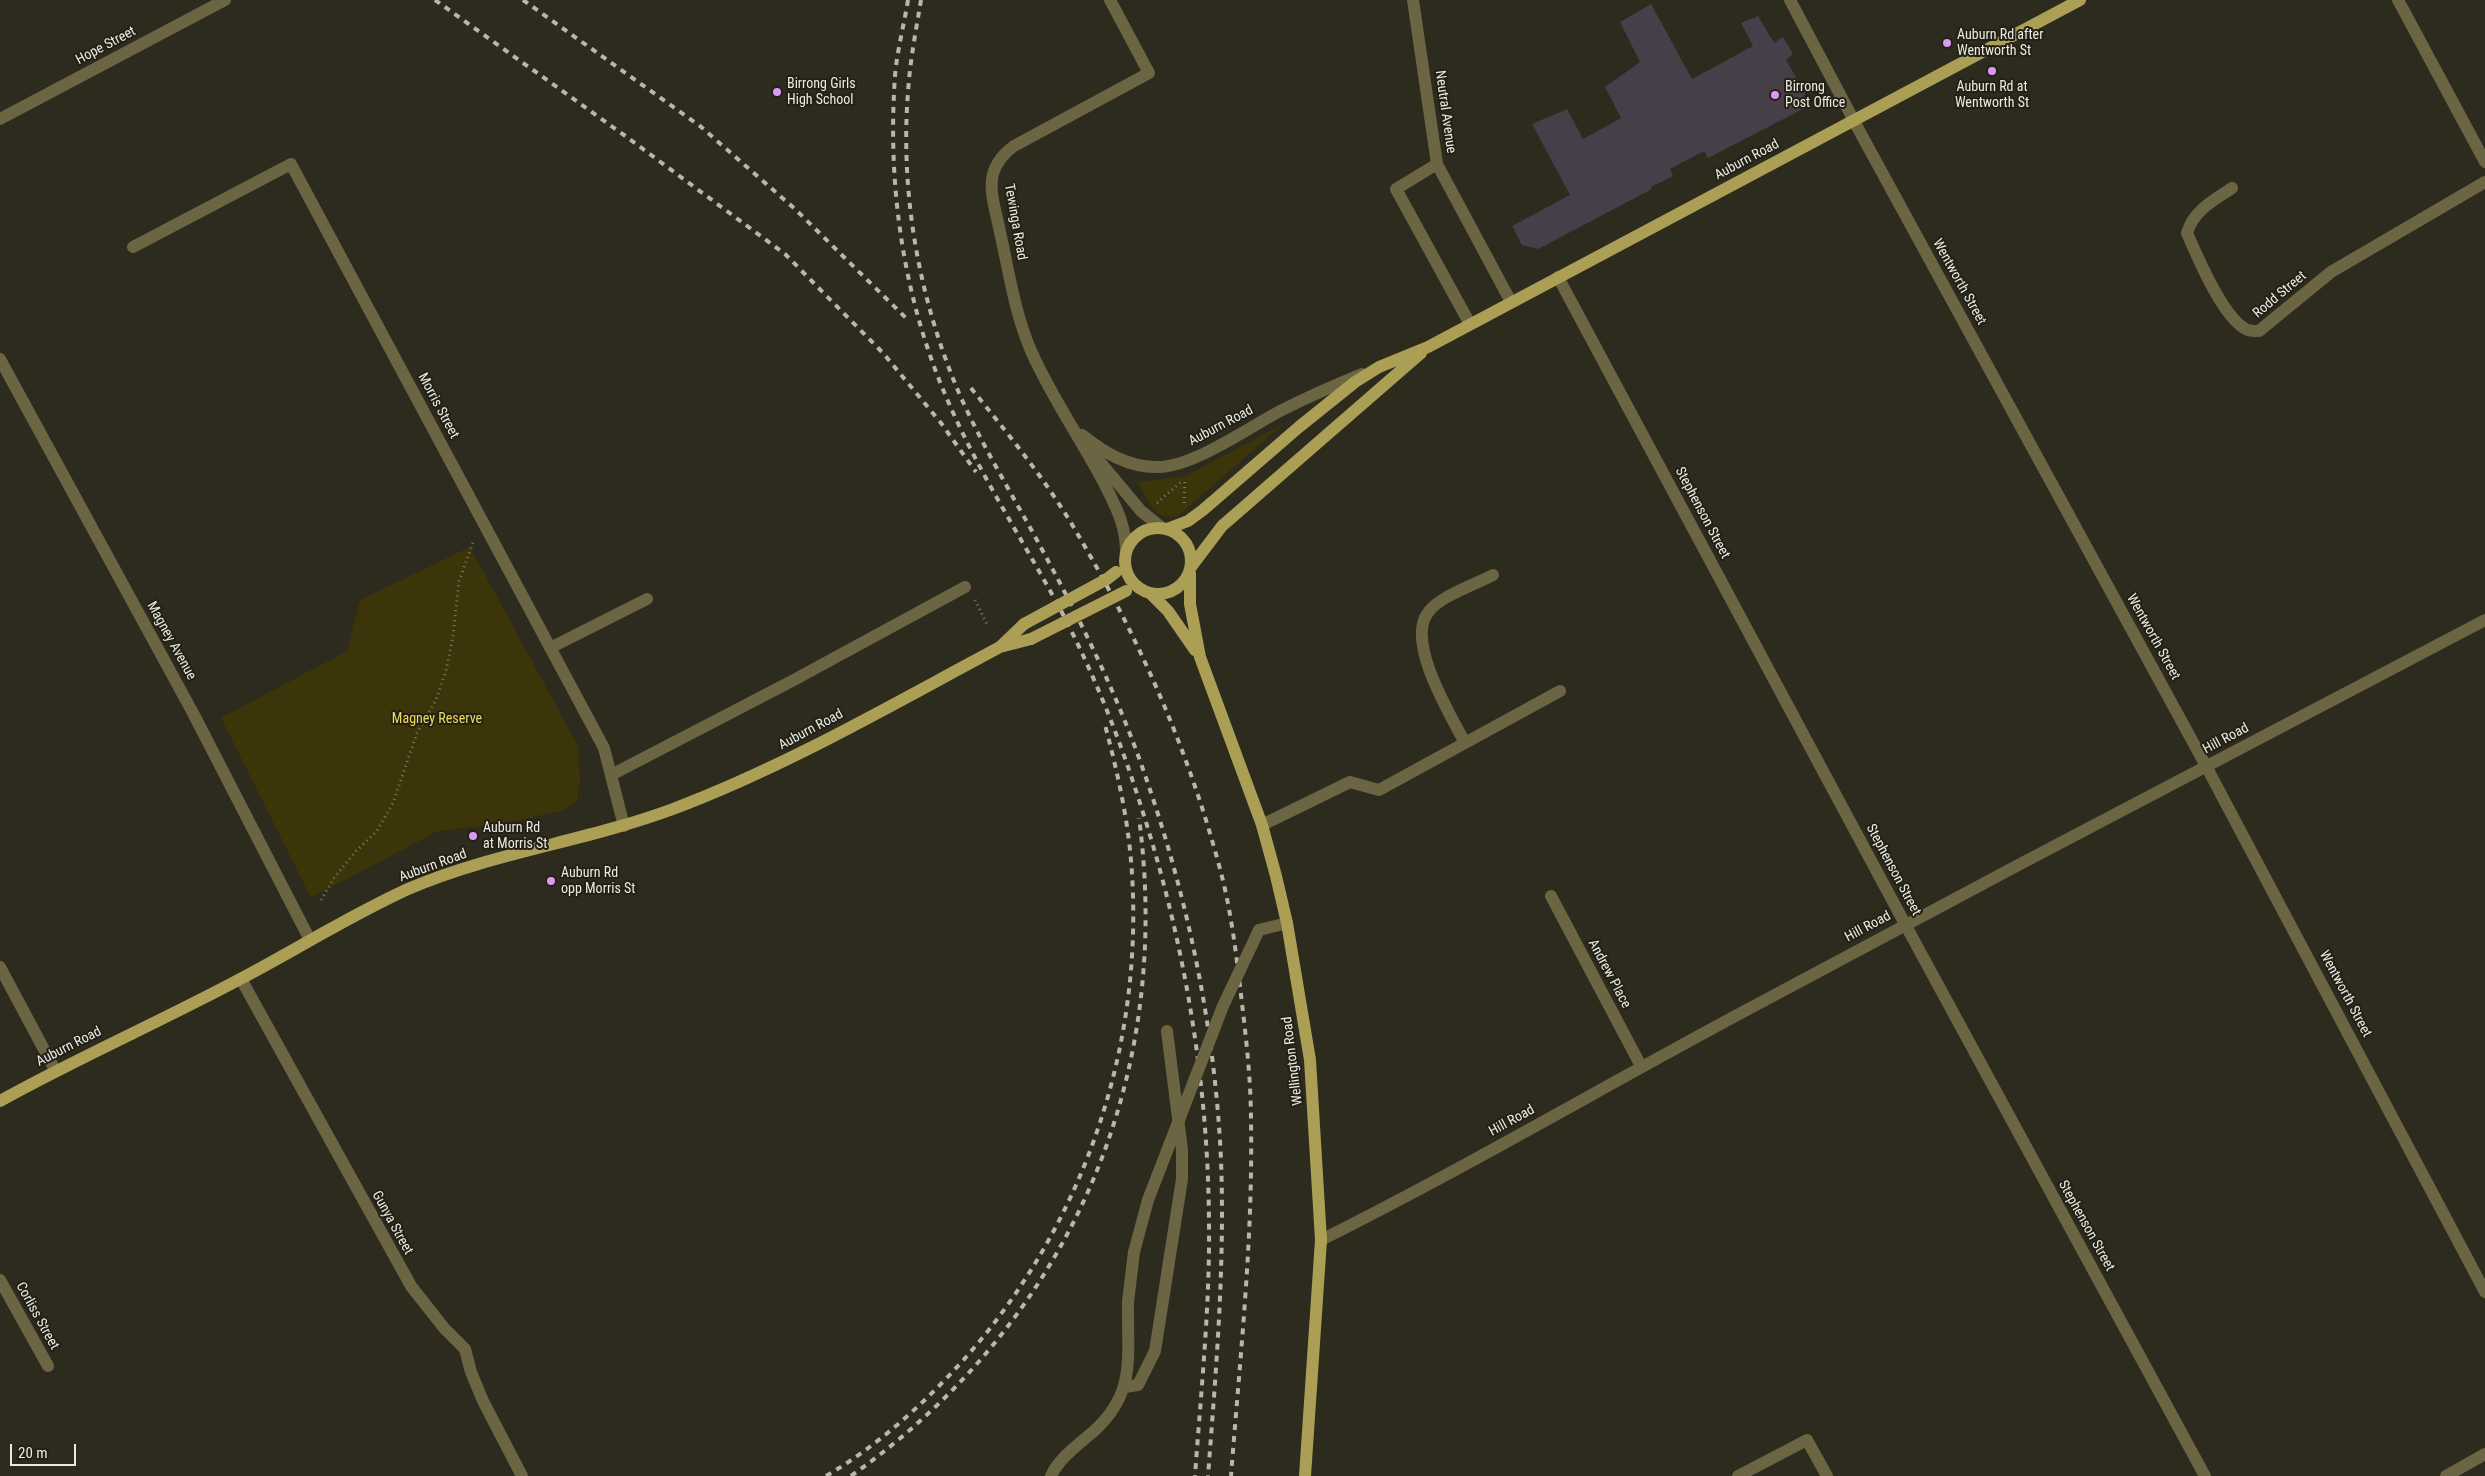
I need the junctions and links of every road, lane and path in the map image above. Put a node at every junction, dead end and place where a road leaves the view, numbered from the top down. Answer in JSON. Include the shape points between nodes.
{"nodes":[{"id":1,"x":226,"y":0,"type":"edge"},
{"id":2,"x":1110,"y":0,"type":"edge"},
{"id":3,"x":1412,"y":0,"type":"edge"},
{"id":4,"x":1790,"y":0,"type":"edge"},
{"id":5,"x":2080,"y":0,"type":"edge"},
{"id":6,"x":2398,"y":0,"type":"edge"},
{"id":7,"x":0,"y":119,"type":"edge"},
{"id":8,"x":1853,"y":120,"type":"junction"},
{"id":9,"x":2485,"y":162,"type":"edge"},
{"id":10,"x":1438,"y":164,"type":"junction"},
{"id":11,"x":2485,"y":182,"type":"edge"},
{"id":12,"x":2232,"y":188,"type":"dead end"},
{"id":13,"x":132,"y":247,"type":"dead end"},
{"id":14,"x":1558,"y":277,"type":"junction"},
{"id":15,"x":1511,"y":302,"type":"junction"},
{"id":16,"x":1470,"y":324,"type":"junction"},
{"id":17,"x":1428,"y":346,"type":"junction"},
{"id":18,"x":0,"y":359,"type":"edge"},
{"id":19,"x":1379,"y":367,"type":"junction"},
{"id":20,"x":1076,"y":430,"type":"junction"},
{"id":21,"x":1083,"y":442,"type":"junction"},
{"id":22,"x":1156,"y":504,"type":"dead end"},
{"id":23,"x":1184,"y":506,"type":"dead end"},
{"id":24,"x":1165,"y":529,"type":"junction"},
{"id":25,"x":487,"y":531,"type":"junction"},
{"id":26,"x":1125,"y":555,"type":"junction"},
{"id":27,"x":1190,"y":570,"type":"junction"},
{"id":28,"x":1493,"y":575,"type":"dead end"},
{"id":29,"x":969,"y":592,"type":"joint"},
{"id":30,"x":1148,"y":593,"type":"junction"},
{"id":31,"x":647,"y":599,"type":"dead end"},
{"id":32,"x":2485,"y":620,"type":"edge"},
{"id":33,"x":988,"y":626,"type":"dead end"},
{"id":34,"x":1000,"y":647,"type":"junction"},
{"id":35,"x":550,"y":648,"type":"junction"},
{"id":36,"x":1200,"y":657,"type":"junction"},
{"id":37,"x":1560,"y":691,"type":"dead end"},
{"id":38,"x":1465,"y":743,"type":"junction"},
{"id":39,"x":2206,"y":766,"type":"junction"},
{"id":40,"x":611,"y":775,"type":"junction"},
{"id":41,"x":1262,"y":825,"type":"junction"},
{"id":42,"x":624,"y":826,"type":"junction"},
{"id":43,"x":1552,"y":896,"type":"dead end"},
{"id":44,"x":320,"y":900,"type":"dead end"},
{"id":45,"x":1287,"y":923,"type":"junction"},
{"id":46,"x":1905,"y":924,"type":"junction"},
{"id":47,"x":310,"y":940,"type":"junction"},
{"id":48,"x":0,"y":967,"type":"edge"},
{"id":49,"x":241,"y":979,"type":"junction"},
{"id":50,"x":1167,"y":1031,"type":"dead end"},
{"id":51,"x":1641,"y":1066,"type":"junction"},
{"id":52,"x":55,"y":1070,"type":"junction"},
{"id":53,"x":0,"y":1101,"type":"edge"},
{"id":54,"x":1321,"y":1240,"type":"junction"},
{"id":55,"x":0,"y":1280,"type":"edge"},
{"id":56,"x":2485,"y":1292,"type":"edge"},
{"id":57,"x":48,"y":1366,"type":"dead end"},
{"id":58,"x":1125,"y":1387,"type":"junction"},
{"id":59,"x":2485,"y":1454,"type":"edge"},
{"id":60,"x":522,"y":1476,"type":"edge"},
{"id":61,"x":1051,"y":1476,"type":"edge"},
{"id":62,"x":1305,"y":1476,"type":"edge"},
{"id":63,"x":1738,"y":1476,"type":"edge"},
{"id":64,"x":1827,"y":1476,"type":"edge"},
{"id":65,"x":2204,"y":1476,"type":"edge"},
{"id":66,"x":2446,"y":1476,"type":"edge"}],
"edges":[{"from":1,"to":7,"type":"street","name":"Hope Street"},
{"from":2,"to":20,"type":"street","name":"Tewinga Road","via":[[1149,73],[1014,146],[995,164],[992,177],[994,203],[1017,309],[1032,352]]},
{"from":3,"to":10,"type":"street","name":"Neutral Avenue"},
{"from":4,"to":8,"type":"street","name":"Wentworth Street"},
{"from":5,"to":8,"type":"main road","name":"Auburn Road"},
{"from":6,"to":9,"type":"street"},
{"from":8,"to":14,"type":"main road","name":"Auburn Road"},
{"from":8,"to":39,"type":"street","name":"Wentworth Street"},
{"from":10,"to":15,"type":"street","name":"Neutral Avenue"},
{"from":10,"to":16,"type":"street","via":[[1396,189]]},
{"from":11,"to":12,"type":"street","name":"Rodd Street","via":[[2331,272],[2259,331],[2248,330],[2219,300],[2187,233],[2191,220],[2202,208]]},
{"from":13,"to":25,"type":"street","name":"Morris Street","via":[[291,164]]},
{"from":14,"to":15,"type":"main road","name":"Auburn Road"},
{"from":14,"to":46,"type":"street","name":"Stephenson Street"},
{"from":15,"to":16,"type":"main road","name":"Auburn Road"},
{"from":16,"to":17,"type":"main road","name":"Auburn Road"},
{"from":17,"to":19,"type":"main road","name":"Auburn Road"},
{"from":17,"to":27,"type":"main road","name":"Auburn Road","via":[[1222,526]]},
{"from":18,"to":47,"type":"street","name":"Magney Avenue","via":[[193,713]]},
{"from":19,"to":20,"type":"street","name":"Auburn Road","via":[[1314,394],[1201,454],[1170,466],[1124,462],[1102,451]]},
{"from":19,"to":24,"type":"main road","name":"Auburn Road","via":[[1338,394],[1204,510],[1188,521]]},
{"from":20,"to":21,"type":"street","name":"Tewinga Road"},
{"from":21,"to":24,"type":"street","name":"Tewinga Road","via":[[1142,511]]},
{"from":21,"to":26,"type":"street","name":"Tewinga Road","via":[[1119,513],[1125,533]]},
{"from":22,"to":23,"type":"path","via":[[1185,479]]},
{"from":24,"to":26,"type":"main road","via":[[1149,529],[1137,535]]},
{"from":24,"to":27,"type":"main road","via":[[1178,535],[1186,544],[1191,555]]},
{"from":25,"to":35,"type":"street","name":"Morris Street"},
{"from":25,"to":44,"type":"path","via":[[472,542],[459,581],[446,671],[436,700],[417,732],[393,803],[377,831],[356,851]]},
{"from":26,"to":30,"type":"main road","via":[[1126,571],[1131,581]]},
{"from":26,"to":34,"type":"main road","name":"Auburn Road","bridge":true,"via":[[1108,579],[1024,624]]},
{"from":27,"to":30,"type":"main road","via":[[1182,584],[1171,592]]},
{"from":27,"to":36,"type":"main road","name":"Wellington Road","via":[[1190,604]]},
{"from":28,"to":38,"type":"street","via":[[1443,600],[1427,612],[1421,628],[1424,652],[1435,682]]},
{"from":29,"to":33,"type":"path"},
{"from":29,"to":40,"type":"street"},
{"from":30,"to":34,"type":"main road","name":"Auburn Road","bridge":true,"via":[[1126,591],[1031,639]]},
{"from":30,"to":36,"type":"main road","name":"Wellington Road","via":[[1171,616]]},
{"from":31,"to":35,"type":"street"},
{"from":32,"to":39,"type":"street","name":"Hill Road"},
{"from":34,"to":42,"type":"main road","name":"Auburn Road","via":[[775,767]]},
{"from":35,"to":40,"type":"street","name":"Morris Street","via":[[604,748]]},
{"from":36,"to":41,"type":"main road","name":"Wellington Road"},
{"from":37,"to":38,"type":"street"},
{"from":38,"to":41,"type":"street","via":[[1379,790],[1350,782]]},
{"from":39,"to":46,"type":"street","name":"Hill Road"},
{"from":39,"to":56,"type":"street","name":"Wentworth Street"},
{"from":40,"to":42,"type":"street","name":"Morris Street"},
{"from":41,"to":45,"type":"main road","name":"Wellington Road"},
{"from":42,"to":47,"type":"main road","name":"Auburn Road","via":[[417,886]]},
{"from":43,"to":51,"type":"street","name":"Andrew Place"},
{"from":45,"to":54,"type":"main road","name":"Wellington Road","via":[[1310,1060]]},
{"from":45,"to":58,"type":"street","bridge":true,"via":[[1259,930],[1223,1006],[1148,1200],[1134,1252],[1128,1302]]},
{"from":46,"to":51,"type":"street","name":"Hill Road"},
{"from":46,"to":65,"type":"street","name":"Stephenson Street"},
{"from":47,"to":49,"type":"main road","name":"Auburn Road"},
{"from":48,"to":52,"type":"street"},
{"from":49,"to":52,"type":"main road","name":"Auburn Road"},
{"from":49,"to":60,"type":"street","name":"Gunya Street","via":[[411,1286],[465,1349],[483,1401]]},
{"from":50,"to":58,"type":"street","via":[[1182,1150],[1182,1178],[1155,1351],[1138,1385]]},
{"from":51,"to":54,"type":"street","name":"Hill Road","via":[[1379,1212]]},
{"from":52,"to":53,"type":"main road","name":"Auburn Road"},
{"from":54,"to":62,"type":"main road","name":"Wellington Road"},
{"from":55,"to":57,"type":"street","name":"Corliss Street"},
{"from":58,"to":61,"type":"street","via":[[1112,1414],[1061,1461]]},
{"from":59,"to":66,"type":"street"},
{"from":63,"to":64,"type":"street","via":[[1807,1440]]}]}
